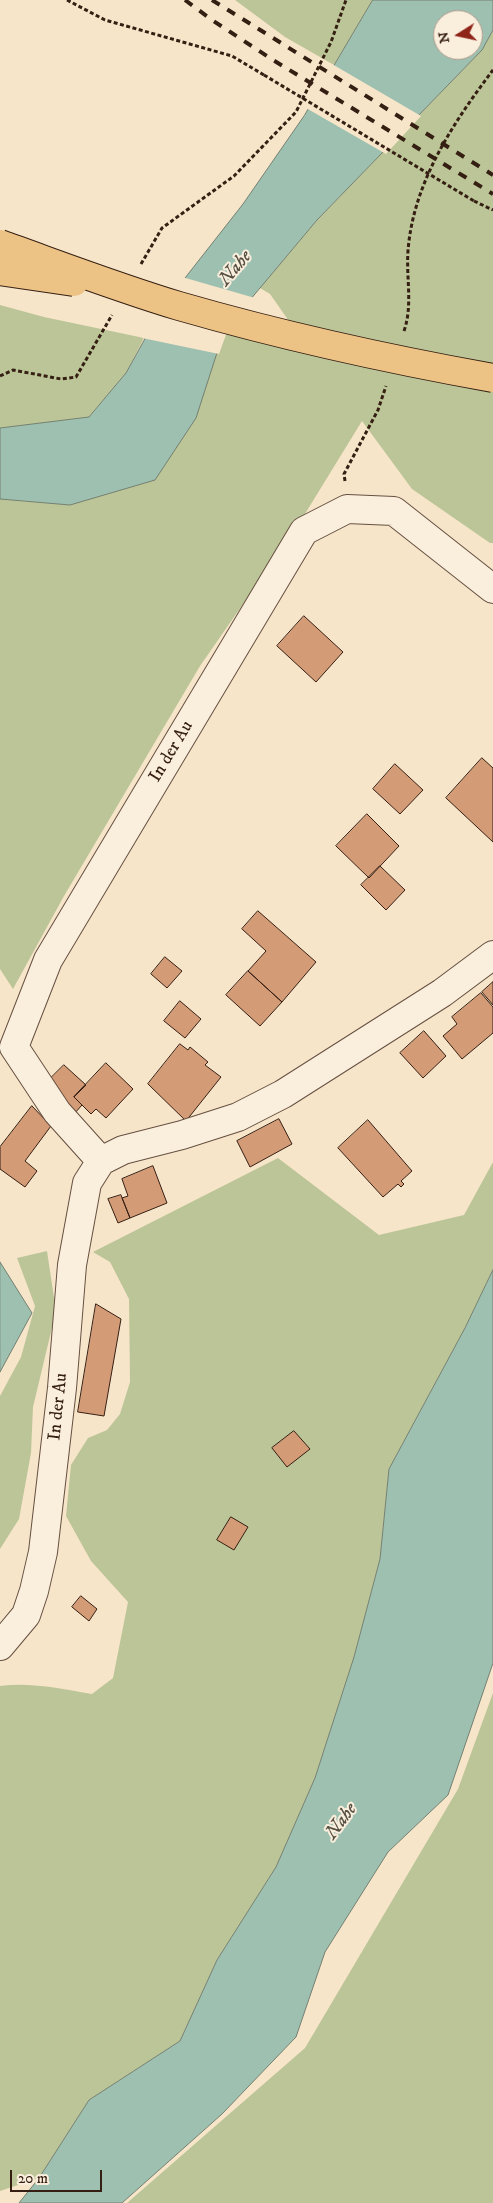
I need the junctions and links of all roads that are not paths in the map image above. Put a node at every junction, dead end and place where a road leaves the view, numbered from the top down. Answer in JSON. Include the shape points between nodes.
{"nodes":[{"id":1,"x":0,"y":244,"type":"edge"},
{"id":2,"x":0,"y":271,"type":"edge"},
{"id":3,"x":127,"y":290,"type":"junction"},
{"id":4,"x":493,"y":378,"type":"edge"},
{"id":5,"x":493,"y":589,"type":"edge"},
{"id":6,"x":493,"y":955,"type":"edge"},
{"id":7,"x":100,"y":1161,"type":"junction"},
{"id":8,"x":0,"y":1646,"type":"edge"}],
"edges":[{"from":1,"to":3,"type":"main road","bridge":true},
{"from":2,"to":3,"type":"main road","bridge":true},
{"from":3,"to":4,"type":"main road","bridge":true,"via":[[348,350]]},
{"from":5,"to":7,"type":"street","name":"In der Au","via":[[394,511],[347,509],[304,531],[48,960],[14,1047],[57,1112]]},
{"from":6,"to":7,"type":"street","via":[[442,993],[283,1094],[238,1116],[123,1150]]},
{"from":7,"to":8,"type":"street","name":"In der Au","via":[[87,1183],[72,1265],[43,1552],[26,1615]]}]}
